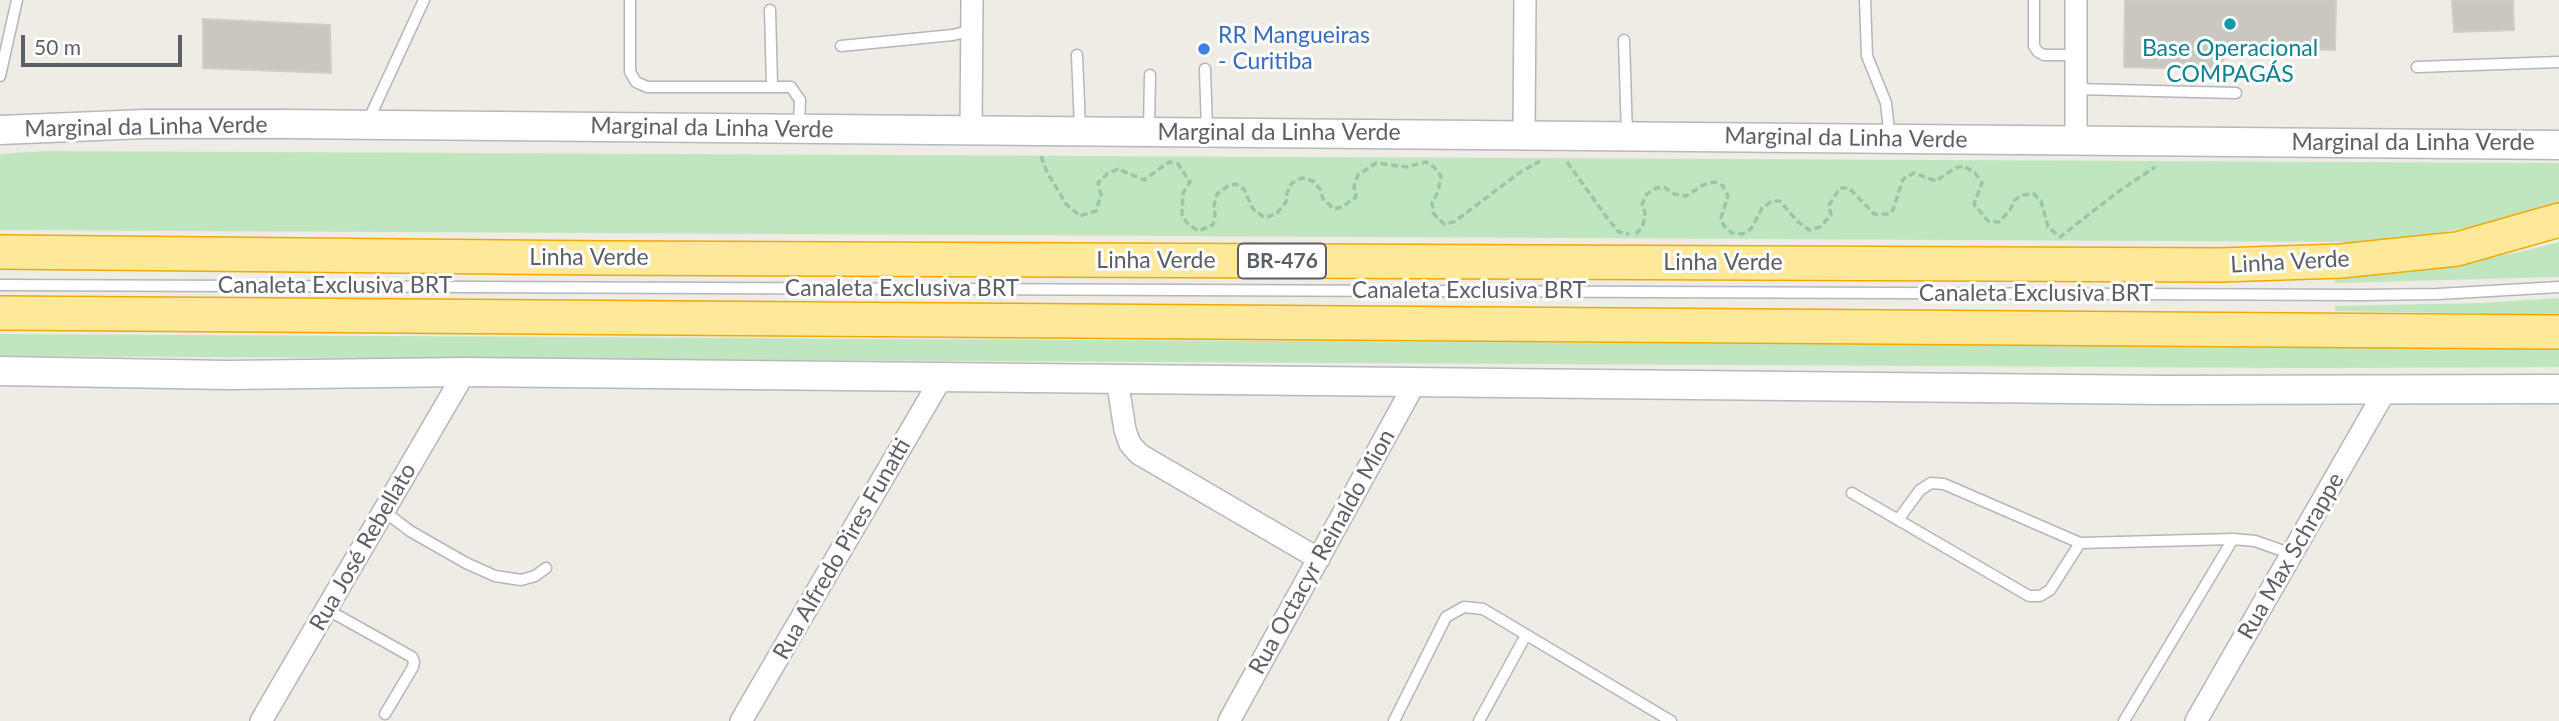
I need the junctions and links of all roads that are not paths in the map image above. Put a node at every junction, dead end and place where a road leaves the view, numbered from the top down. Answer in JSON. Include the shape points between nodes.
{"nodes":[{"id":1,"x":18,"y":0,"type":"edge"},
{"id":2,"x":424,"y":0,"type":"edge"},
{"id":3,"x":630,"y":0,"type":"edge"},
{"id":4,"x":972,"y":0,"type":"edge"},
{"id":5,"x":1525,"y":0,"type":"edge"},
{"id":6,"x":1865,"y":0,"type":"edge"},
{"id":7,"x":2034,"y":0,"type":"edge"},
{"id":8,"x":2076,"y":0,"type":"edge"},
{"id":9,"x":770,"y":10,"type":"dead end"},
{"id":10,"x":972,"y":30,"type":"junction"},
{"id":11,"x":1624,"y":40,"type":"dead end"},
{"id":12,"x":841,"y":46,"type":"dead end"},
{"id":13,"x":1077,"y":55,"type":"dead end"},
{"id":14,"x":2076,"y":55,"type":"junction"},
{"id":15,"x":2559,"y":62,"type":"edge"},
{"id":16,"x":2417,"y":67,"type":"dead end"},
{"id":17,"x":1205,"y":69,"type":"dead end"},
{"id":18,"x":1150,"y":75,"type":"dead end"},
{"id":19,"x":0,"y":76,"type":"edge"},
{"id":20,"x":772,"y":86,"type":"junction"},
{"id":21,"x":2076,"y":89,"type":"junction"},
{"id":22,"x":2236,"y":93,"type":"dead end"},
{"id":23,"x":366,"y":125,"type":"junction"},
{"id":24,"x":799,"y":129,"type":"junction"},
{"id":25,"x":0,"y":131,"type":"edge"},
{"id":26,"x":971,"y":131,"type":"junction"},
{"id":27,"x":1080,"y":131,"type":"junction"},
{"id":28,"x":1149,"y":132,"type":"junction"},
{"id":29,"x":1207,"y":133,"type":"junction"},
{"id":30,"x":1524,"y":135,"type":"junction"},
{"id":31,"x":1627,"y":136,"type":"junction"},
{"id":32,"x":1890,"y":138,"type":"junction"},
{"id":33,"x":2076,"y":141,"type":"junction"},
{"id":34,"x":2559,"y":145,"type":"edge"},
{"id":35,"x":2559,"y":220,"type":"edge"},
{"id":36,"x":0,"y":252,"type":"edge"},
{"id":37,"x":0,"y":285,"type":"edge"},
{"id":38,"x":2559,"y":287,"type":"edge"},
{"id":39,"x":0,"y":313,"type":"edge"},
{"id":40,"x":2559,"y":332,"type":"edge"},
{"id":41,"x":0,"y":371,"type":"edge"},
{"id":42,"x":465,"y":372,"type":"junction"},
{"id":43,"x":942,"y":377,"type":"junction"},
{"id":44,"x":1117,"y":379,"type":"junction"},
{"id":45,"x":1415,"y":383,"type":"junction"},
{"id":46,"x":2559,"y":389,"type":"edge"},
{"id":47,"x":2385,"y":390,"type":"junction"},
{"id":48,"x":1852,"y":493,"type":"dead end"},
{"id":49,"x":385,"y":512,"type":"junction"},
{"id":50,"x":1898,"y":520,"type":"junction"},
{"id":51,"x":2233,"y":539,"type":"junction"},
{"id":52,"x":2080,"y":543,"type":"junction"},
{"id":53,"x":2292,"y":554,"type":"junction"},
{"id":54,"x":1319,"y":559,"type":"junction"},
{"id":55,"x":546,"y":568,"type":"dead end"},
{"id":56,"x":326,"y":609,"type":"junction"},
{"id":57,"x":1526,"y":635,"type":"junction"},
{"id":58,"x":385,"y":714,"type":"dead end"},
{"id":59,"x":261,"y":721,"type":"edge"},
{"id":60,"x":741,"y":721,"type":"edge"},
{"id":61,"x":1228,"y":721,"type":"edge"},
{"id":62,"x":1394,"y":721,"type":"edge"},
{"id":63,"x":1479,"y":721,"type":"edge"},
{"id":64,"x":1671,"y":721,"type":"edge"},
{"id":65,"x":2124,"y":721,"type":"edge"},
{"id":66,"x":2196,"y":721,"type":"edge"}],
"edges":[{"from":1,"to":19,"type":"lane"},
{"from":2,"to":23,"type":"lane"},
{"from":3,"to":20,"type":"lane","via":[[630,72],[636,82],[648,87]]},
{"from":4,"to":10,"type":"street"},
{"from":5,"to":30,"type":"street"},
{"from":6,"to":32,"type":"lane","via":[[1867,56],[1886,103]]},
{"from":7,"to":14,"type":"lane","via":[[2034,46],[2038,52]]},
{"from":8,"to":14,"type":"street"},
{"from":9,"to":20,"type":"lane"},
{"from":10,"to":12,"type":"lane"},
{"from":10,"to":26,"type":"street"},
{"from":11,"to":31,"type":"lane"},
{"from":13,"to":27,"type":"lane"},
{"from":14,"to":21,"type":"street"},
{"from":15,"to":16,"type":"lane"},
{"from":17,"to":29,"type":"lane"},
{"from":18,"to":28,"type":"lane"},
{"from":20,"to":24,"type":"lane","via":[[791,87],[796,92]]},
{"from":21,"to":22,"type":"lane"},
{"from":21,"to":33,"type":"street"},
{"from":23,"to":24,"type":"main road","name":"Marginal da Linha Verde"},
{"from":23,"to":25,"type":"main road","name":"Marginal da Linha Verde","via":[[156,124]]},
{"from":24,"to":26,"type":"main road","name":"Marginal da Linha Verde"},
{"from":26,"to":27,"type":"main road","name":"Marginal da Linha Verde"},
{"from":27,"to":28,"type":"main road","name":"Marginal da Linha Verde"},
{"from":28,"to":29,"type":"main road","name":"Marginal da Linha Verde"},
{"from":29,"to":30,"type":"main road","name":"Marginal da Linha Verde"},
{"from":30,"to":31,"type":"main road","name":"Marginal da Linha Verde"},
{"from":31,"to":32,"type":"main road","name":"Marginal da Linha Verde"},
{"from":32,"to":33,"type":"main road","name":"Marginal da Linha Verde"},
{"from":33,"to":34,"type":"main road","name":"Marginal da Linha Verde"},
{"from":35,"to":36,"type":"highway","name":"Linha Verde","number":"BR-476","via":[[2457,249],[2341,261],[2220,265]]},
{"from":37,"to":38,"type":"lane","name":"Canaleta Exclusiva BRT","via":[[2335,295]]},
{"from":39,"to":40,"type":"highway"},
{"from":41,"to":42,"type":"main road","via":[[217,375]]},
{"from":42,"to":43,"type":"main road"},
{"from":42,"to":49,"type":"street","name":"Rua José Rebellato"},
{"from":43,"to":44,"type":"main road"},
{"from":43,"to":60,"type":"street","name":"Rua Alfredo Pires Funatti"},
{"from":44,"to":45,"type":"main road"},
{"from":44,"to":54,"type":"street","via":[[1125,430],[1139,454]]},
{"from":45,"to":47,"type":"main road"},
{"from":45,"to":54,"type":"street","name":"Rua Octacyr Reinaldo Mion"},
{"from":46,"to":47,"type":"main road"},
{"from":47,"to":53,"type":"street","name":"Rua Max Schrappe"},
{"from":48,"to":50,"type":"lane"},
{"from":49,"to":55,"type":"lane","via":[[410,531],[495,576],[521,580]]},
{"from":49,"to":56,"type":"street","name":"Rua José Rebellato"},
{"from":50,"to":52,"type":"lane","via":[[1920,490],[1931,483],[1944,484]]},
{"from":50,"to":52,"type":"lane","via":[[2029,596],[2050,590]]},
{"from":51,"to":52,"type":"lane"},
{"from":51,"to":53,"type":"lane"},
{"from":51,"to":65,"type":"lane"},
{"from":53,"to":66,"type":"street","name":"Rua Max Schrappe"},
{"from":54,"to":61,"type":"street","name":"Rua Octacyr Reinaldo Mion"},
{"from":56,"to":58,"type":"lane","via":[[412,657],[413,667]]},
{"from":56,"to":59,"type":"street","name":"Rua José Rebellato"},
{"from":57,"to":62,"type":"lane","via":[[1483,609],[1464,607],[1446,617]]},
{"from":57,"to":63,"type":"lane"},
{"from":57,"to":64,"type":"lane"}]}
